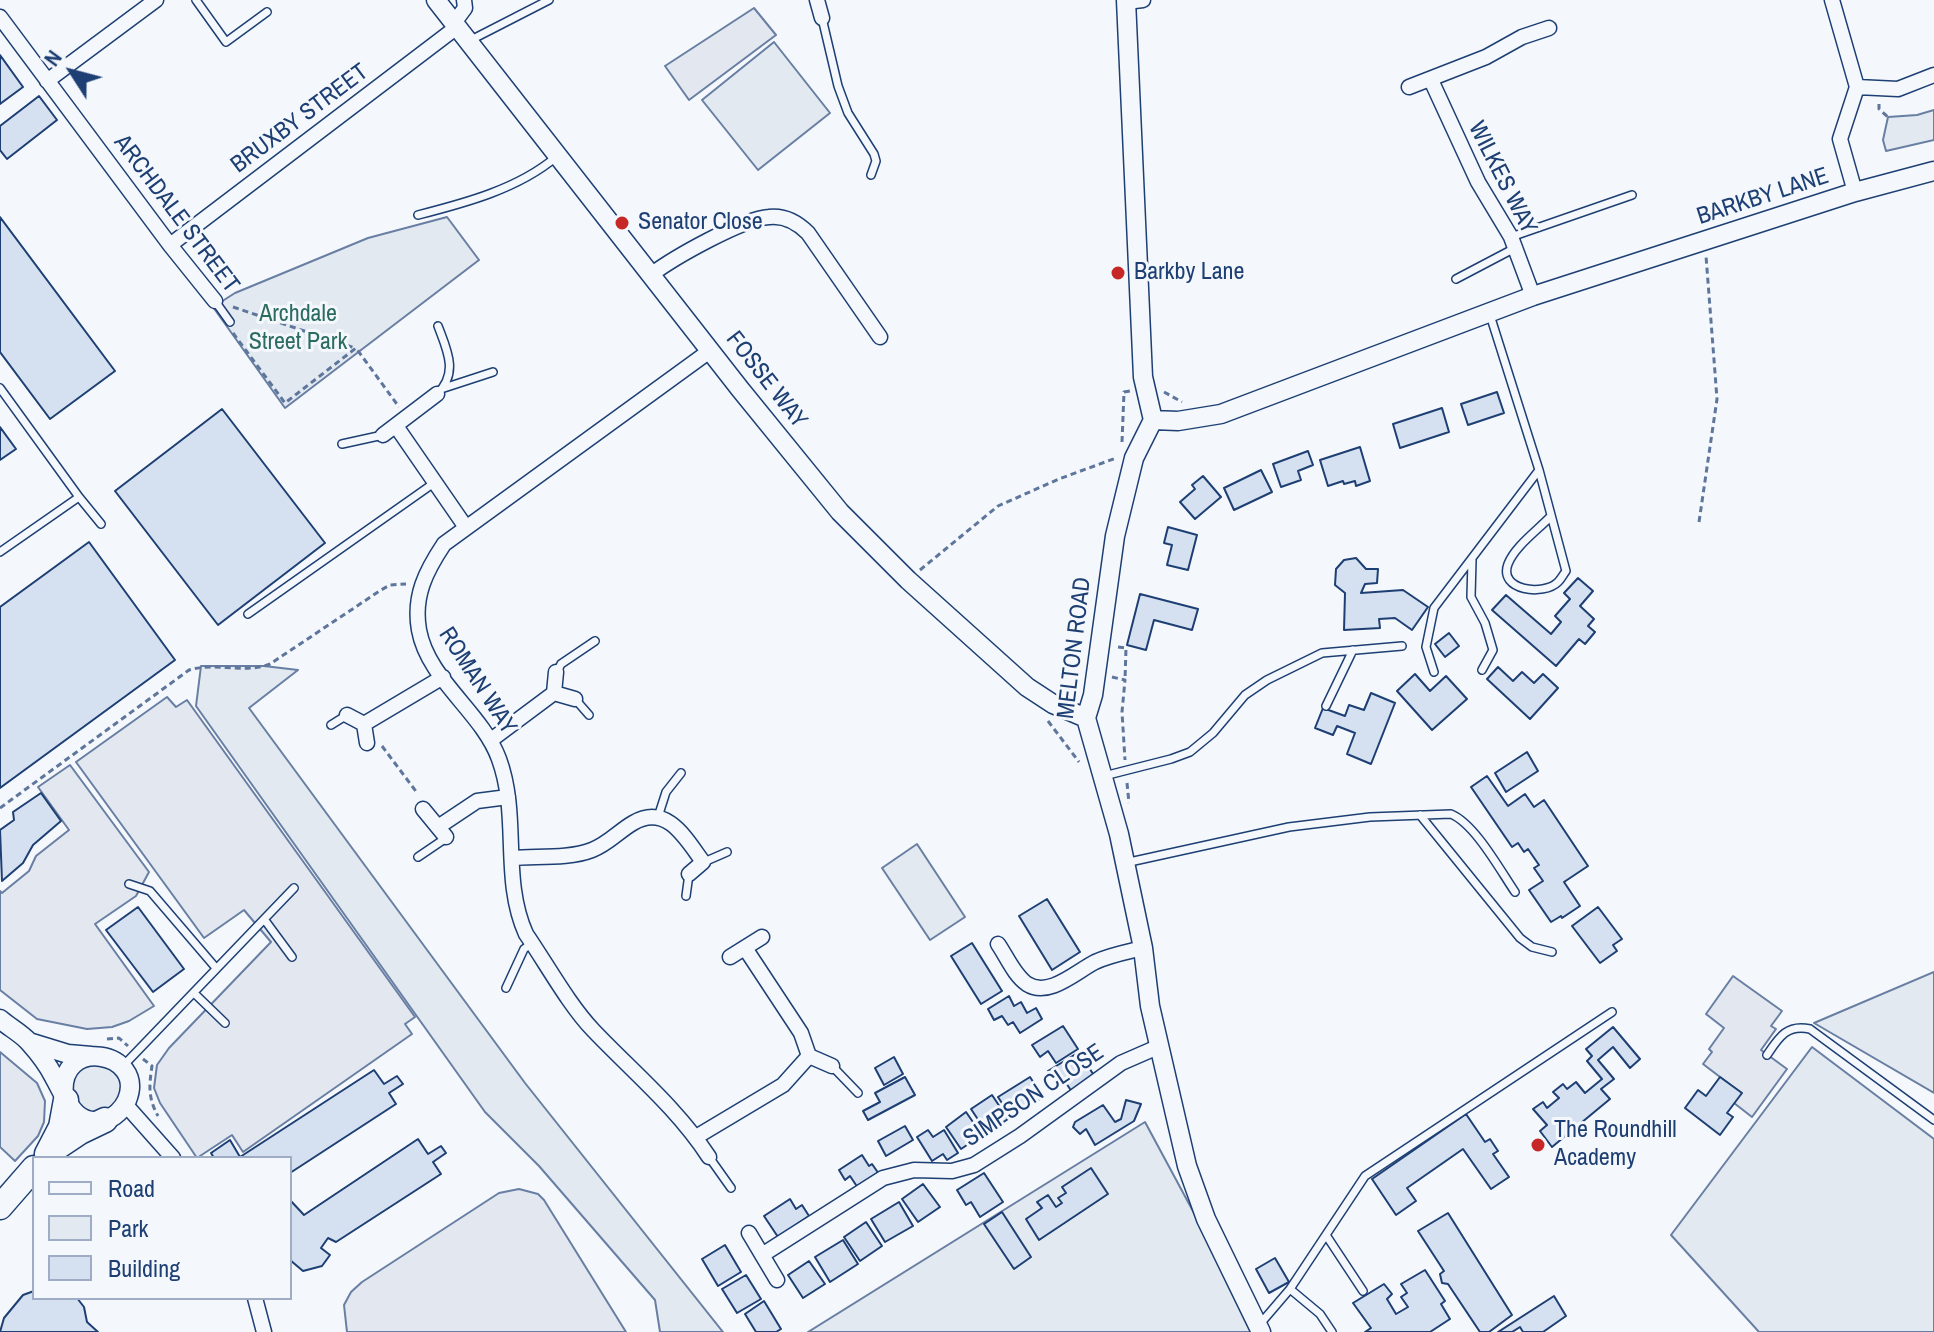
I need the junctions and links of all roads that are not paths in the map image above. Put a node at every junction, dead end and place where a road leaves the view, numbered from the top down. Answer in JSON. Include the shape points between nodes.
{"nodes":[{"id":1,"x":156,"y":0,"type":"edge"},
{"id":2,"x":196,"y":0,"type":"edge"},
{"id":3,"x":436,"y":0,"type":"edge"},
{"id":4,"x":464,"y":0,"type":"edge"},
{"id":5,"x":549,"y":0,"type":"edge"},
{"id":6,"x":817,"y":0,"type":"edge"},
{"id":7,"x":1832,"y":0,"type":"edge"},
{"id":8,"x":1132,"y":1,"type":"edge"},
{"id":9,"x":267,"y":12,"type":"dead end"},
{"id":10,"x":0,"y":17,"type":"edge"},
{"id":11,"x":822,"y":18,"type":"joint"},
{"id":12,"x":1549,"y":28,"type":"dead end"},
{"id":13,"x":460,"y":31,"type":"junction"},
{"id":14,"x":1934,"y":75,"type":"edge"},
{"id":15,"x":1431,"y":80,"type":"junction"},
{"id":16,"x":47,"y":81,"type":"junction"},
{"id":17,"x":1409,"y":87,"type":"dead end"},
{"id":18,"x":1857,"y":87,"type":"junction"},
{"id":19,"x":558,"y":156,"type":"junction"},
{"id":20,"x":1934,"y":171,"type":"edge"},
{"id":21,"x":871,"y":175,"type":"dead end"},
{"id":22,"x":1855,"y":192,"type":"junction"},
{"id":23,"x":1632,"y":195,"type":"dead end"},
{"id":24,"x":418,"y":215,"type":"dead end"},
{"id":25,"x":1513,"y":243,"type":"junction"},
{"id":26,"x":170,"y":245,"type":"junction"},
{"id":27,"x":652,"y":274,"type":"junction"},
{"id":28,"x":1456,"y":279,"type":"dead end"},
{"id":29,"x":1533,"y":296,"type":"junction"},
{"id":30,"x":215,"y":301,"type":"joint"},
{"id":31,"x":1489,"y":312,"type":"junction"},
{"id":32,"x":230,"y":322,"type":"road end"},
{"id":33,"x":438,"y":326,"type":"dead end"},
{"id":34,"x":880,"y":337,"type":"dead end"},
{"id":35,"x":711,"y":350,"type":"junction"},
{"id":36,"x":493,"y":372,"type":"dead end"},
{"id":37,"x":0,"y":388,"type":"edge"},
{"id":38,"x":440,"y":391,"type":"junction"},
{"id":39,"x":1153,"y":420,"type":"junction"},
{"id":40,"x":402,"y":422,"type":"junction"},
{"id":41,"x":383,"y":435,"type":"joint"},
{"id":42,"x":342,"y":444,"type":"dead end"},
{"id":43,"x":1539,"y":470,"type":"junction"},
{"id":44,"x":434,"y":483,"type":"junction"},
{"id":45,"x":79,"y":497,"type":"junction"},
{"id":46,"x":1551,"y":516,"type":"junction"},
{"id":47,"x":101,"y":524,"type":"dead end"},
{"id":48,"x":465,"y":526,"type":"junction"},
{"id":49,"x":0,"y":552,"type":"edge"},
{"id":50,"x":1472,"y":558,"type":"junction"},
{"id":51,"x":248,"y":614,"type":"dead end"},
{"id":52,"x":595,"y":641,"type":"dead end"},
{"id":53,"x":1402,"y":646,"type":"dead end"},
{"id":54,"x":1353,"y":650,"type":"junction"},
{"id":55,"x":1482,"y":670,"type":"dead end"},
{"id":56,"x":556,"y":672,"type":"joint"},
{"id":57,"x":1434,"y":672,"type":"dead end"},
{"id":58,"x":443,"y":677,"type":"junction"},
{"id":59,"x":554,"y":693,"type":"junction"},
{"id":60,"x":575,"y":699,"type":"joint"},
{"id":61,"x":1326,"y":706,"type":"dead end"},
{"id":62,"x":347,"y":715,"type":"joint"},
{"id":63,"x":589,"y":715,"type":"dead end"},
{"id":64,"x":1086,"y":718,"type":"junction"},
{"id":65,"x":364,"y":724,"type":"junction"},
{"id":66,"x":331,"y":725,"type":"dead end"},
{"id":67,"x":491,"y":740,"type":"junction"},
{"id":68,"x":367,"y":743,"type":"road end"},
{"id":69,"x":681,"y":773,"type":"dead end"},
{"id":70,"x":1102,"y":776,"type":"junction"},
{"id":71,"x":508,"y":797,"type":"junction"},
{"id":72,"x":423,"y":809,"type":"road end"},
{"id":73,"x":1420,"y":815,"type":"junction"},
{"id":74,"x":658,"y":817,"type":"junction"},
{"id":75,"x":442,"y":832,"type":"junction"},
{"id":76,"x":727,"y":852,"type":"dead end"},
{"id":77,"x":418,"y":857,"type":"dead end"},
{"id":78,"x":513,"y":858,"type":"junction"},
{"id":79,"x":703,"y":862,"type":"junction"},
{"id":80,"x":1125,"y":863,"type":"junction"},
{"id":81,"x":689,"y":874,"type":"joint"},
{"id":82,"x":129,"y":884,"type":"dead end"},
{"id":83,"x":294,"y":888,"type":"dead end"},
{"id":84,"x":1515,"y":892,"type":"dead end"},
{"id":85,"x":686,"y":896,"type":"dead end"},
{"id":86,"x":264,"y":919,"type":"junction"},
{"id":87,"x":762,"y":937,"type":"dead end"},
{"id":88,"x":532,"y":943,"type":"junction"},
{"id":89,"x":998,"y":944,"type":"dead end"},
{"id":90,"x":745,"y":948,"type":"junction"},
{"id":91,"x":1143,"y":948,"type":"junction"},
{"id":92,"x":1552,"y":952,"type":"dead end"},
{"id":93,"x":292,"y":957,"type":"dead end"},
{"id":94,"x":730,"y":957,"type":"dead end"},
{"id":95,"x":216,"y":968,"type":"junction"},
{"id":96,"x":506,"y":988,"type":"dead end"},
{"id":97,"x":195,"y":994,"type":"junction"},
{"id":98,"x":1612,"y":1012,"type":"dead end"},
{"id":99,"x":0,"y":1019,"type":"edge"},
{"id":100,"x":225,"y":1023,"type":"dead end"},
{"id":101,"x":29,"y":1042,"type":"junction"},
{"id":102,"x":1160,"y":1046,"type":"junction"},
{"id":103,"x":1767,"y":1055,"type":"dead end"},
{"id":104,"x":91,"y":1056,"type":"junction"},
{"id":105,"x":809,"y":1056,"type":"junction"},
{"id":106,"x":832,"y":1066,"type":"joint"},
{"id":107,"x":122,"y":1067,"type":"junction"},
{"id":108,"x":858,"y":1093,"type":"dead end"},
{"id":109,"x":65,"y":1098,"type":"junction"},
{"id":110,"x":125,"y":1104,"type":"junction"},
{"id":111,"x":105,"y":1120,"type":"junction"},
{"id":112,"x":1934,"y":1120,"type":"edge"},
{"id":113,"x":696,"y":1137,"type":"junction"},
{"id":114,"x":43,"y":1156,"type":"edge"},
{"id":115,"x":49,"y":1156,"type":"edge"},
{"id":116,"x":171,"y":1156,"type":"edge"},
{"id":117,"x":709,"y":1157,"type":"joint"},
{"id":118,"x":32,"y":1172,"type":"edge"},
{"id":119,"x":731,"y":1188,"type":"dead end"},
{"id":120,"x":0,"y":1207,"type":"edge"},
{"id":121,"x":749,"y":1233,"type":"dead end"},
{"id":122,"x":1326,"y":1235,"type":"junction"},
{"id":123,"x":762,"y":1255,"type":"junction"},
{"id":124,"x":777,"y":1280,"type":"dead end"},
{"id":125,"x":1290,"y":1289,"type":"junction"},
{"id":126,"x":1363,"y":1291,"type":"dead end"},
{"id":127,"x":256,"y":1300,"type":"edge"},
{"id":128,"x":1254,"y":1329,"type":"edge"},
{"id":129,"x":264,"y":1332,"type":"edge"},
{"id":130,"x":1332,"y":1332,"type":"edge"}],
"edges":[{"from":1,"to":16,"type":"street"},
{"from":2,"to":9,"type":"lane","via":[[226,42]]},
{"from":3,"to":13,"type":"street","name":"FOSSE WAY"},
{"from":4,"to":13,"type":"street"},
{"from":5,"to":13,"type":"lane"},
{"from":6,"to":11,"type":"street"},
{"from":7,"to":18,"type":"street"},
{"from":8,"to":39,"type":"street","via":[[1143,377]]},
{"from":10,"to":16,"type":"street","name":"ARCHDALE STREET"},
{"from":11,"to":21,"type":"lane","via":[[843,100],[874,154]]},
{"from":12,"to":15,"type":"street"},
{"from":13,"to":19,"type":"street","name":"FOSSE WAY"},
{"from":13,"to":26,"type":"street","name":"BRUXBY STREET"},
{"from":14,"to":18,"type":"street","via":[[1898,89]]},
{"from":15,"to":17,"type":"street"},
{"from":15,"to":25,"type":"street","name":"WILKES WAY"},
{"from":16,"to":26,"type":"street","name":"ARCHDALE STREET"},
{"from":18,"to":22,"type":"street","via":[[1840,139]]},
{"from":19,"to":24,"type":"lane","via":[[497,190]]},
{"from":19,"to":27,"type":"street","name":"FOSSE WAY"},
{"from":20,"to":22,"type":"street","name":"BARKBY LANE"},
{"from":22,"to":29,"type":"street","name":"BARKBY LANE"},
{"from":23,"to":25,"type":"lane"},
{"from":25,"to":28,"type":"lane"},
{"from":25,"to":29,"type":"street","name":"WILKES WAY"},
{"from":26,"to":30,"type":"street","name":"ARCHDALE STREET"},
{"from":27,"to":34,"type":"street","via":[[752,220],[786,218],[808,233]]},
{"from":27,"to":35,"type":"street","name":"FOSSE WAY"},
{"from":29,"to":31,"type":"street","name":"BARKBY LANE"},
{"from":30,"to":32,"type":"lane","name":"ARCHDALE STREET"},
{"from":31,"to":39,"type":"street","name":"BARKBY LANE","via":[[1221,414]]},
{"from":31,"to":43,"type":"lane"},
{"from":33,"to":38,"type":"lane","via":[[451,364]]},
{"from":35,"to":48,"type":"street","name":"ROMAN WAY"},
{"from":35,"to":64,"type":"street","name":"FOSSE WAY","via":[[840,512],[908,580],[1027,687]]},
{"from":36,"to":38,"type":"lane"},
{"from":37,"to":45,"type":"lane"},
{"from":38,"to":40,"type":"street"},
{"from":39,"to":64,"type":"street","name":"MELTON ROAD","via":[[1134,458],[1115,536]]},
{"from":40,"to":41,"type":"street"},
{"from":40,"to":44,"type":"street"},
{"from":41,"to":42,"type":"lane"},
{"from":43,"to":46,"type":"lane"},
{"from":43,"to":50,"type":"lane"},
{"from":44,"to":48,"type":"street"},
{"from":44,"to":51,"type":"lane"},
{"from":45,"to":47,"type":"lane"},
{"from":45,"to":49,"type":"lane"},
{"from":46,"to":46,"type":"lane","via":[[1507,565],[1512,583],[1523,589],[1557,584],[1566,571]]},
{"from":48,"to":58,"type":"street","name":"ROMAN WAY","via":[[444,544],[420,586],[419,631]]},
{"from":50,"to":55,"type":"lane","via":[[1471,597],[1493,650]]},
{"from":50,"to":57,"type":"lane","via":[[1434,608],[1426,647]]},
{"from":52,"to":56,"type":"lane"},
{"from":53,"to":54,"type":"lane"},
{"from":54,"to":61,"type":"lane"},
{"from":54,"to":70,"type":"lane","via":[[1322,653],[1267,680],[1245,695],[1190,752]]},
{"from":56,"to":59,"type":"street"},
{"from":58,"to":65,"type":"street"},
{"from":58,"to":67,"type":"street","name":"ROMAN WAY"},
{"from":59,"to":60,"type":"street"},
{"from":59,"to":67,"type":"street"},
{"from":60,"to":63,"type":"lane"},
{"from":62,"to":65,"type":"street"},
{"from":62,"to":66,"type":"lane"},
{"from":64,"to":70,"type":"street","name":"MELTON ROAD"},
{"from":65,"to":68,"type":"street"},
{"from":67,"to":71,"type":"street","name":"ROMAN WAY"},
{"from":69,"to":74,"type":"lane","via":[[666,792]]},
{"from":70,"to":80,"type":"street","name":"MELTON ROAD"},
{"from":71,"to":75,"type":"street","via":[[477,801]]},
{"from":71,"to":78,"type":"street","name":"ROMAN WAY"},
{"from":72,"to":75,"type":"street"},
{"from":73,"to":80,"type":"lane","via":[[1289,827]]},
{"from":73,"to":84,"type":"lane","via":[[1460,817]]},
{"from":73,"to":92,"type":"lane","via":[[1520,938]]},
{"from":74,"to":78,"type":"street","via":[[634,822],[592,850]]},
{"from":74,"to":79,"type":"street","via":[[676,826]]},
{"from":75,"to":77,"type":"lane"},
{"from":76,"to":79,"type":"lane"},
{"from":78,"to":88,"type":"street","name":"ROMAN WAY","via":[[519,918]]},
{"from":79,"to":81,"type":"street"},
{"from":80,"to":91,"type":"street","name":"MELTON ROAD"},
{"from":81,"to":85,"type":"lane"},
{"from":82,"to":95,"type":"lane","via":[[150,891]]},
{"from":83,"to":86,"type":"lane"},
{"from":86,"to":93,"type":"lane"},
{"from":86,"to":95,"type":"lane"},
{"from":87,"to":90,"type":"street"},
{"from":88,"to":96,"type":"lane"},
{"from":88,"to":113,"type":"street","name":"ROMAN WAY","via":[[590,1027]]},
{"from":89,"to":91,"type":"street","via":[[1019,976],[1030,986],[1043,988],[1096,962]]},
{"from":90,"to":94,"type":"street"},
{"from":90,"to":105,"type":"street","via":[[801,1033]]},
{"from":91,"to":102,"type":"street","name":"MELTON ROAD"},
{"from":95,"to":97,"type":"lane"},
{"from":97,"to":100,"type":"lane"},
{"from":97,"to":107,"type":"lane"},
{"from":98,"to":122,"type":"lane","via":[[1365,1176]]},
{"from":99,"to":101,"type":"street"},
{"from":101,"to":104,"type":"street"},
{"from":101,"to":109,"type":"street"},
{"from":102,"to":123,"type":"street","name":"SIMPSON CLOSE","via":[[1114,1068],[974,1165],[897,1172]]},
{"from":102,"to":128,"type":"street","name":"MELTON ROAD","via":[[1187,1166]]},
{"from":103,"to":112,"type":"lane","via":[[1782,1034],[1810,1029]]},
{"from":104,"to":107,"type":"street","via":[[103,1056]]},
{"from":104,"to":109,"type":"street","via":[[67,1073]]},
{"from":105,"to":106,"type":"street"},
{"from":105,"to":113,"type":"street","via":[[774,1091]]},
{"from":106,"to":108,"type":"lane"},
{"from":107,"to":110,"type":"street","via":[[129,1091]]},
{"from":109,"to":111,"type":"street","via":[[81,1118]]},
{"from":109,"to":114,"type":"highway","via":[[61,1127]]},
{"from":110,"to":111,"type":"street"},
{"from":110,"to":116,"type":"street"},
{"from":111,"to":115,"type":"highway"},
{"from":113,"to":117,"type":"street","name":"ROMAN WAY"},
{"from":117,"to":119,"type":"lane"},
{"from":118,"to":120,"type":"highway"},
{"from":121,"to":123,"type":"street"},
{"from":122,"to":125,"type":"lane"},
{"from":122,"to":126,"type":"lane"},
{"from":123,"to":124,"type":"street"},
{"from":125,"to":128,"type":"lane"},
{"from":125,"to":130,"type":"lane"},
{"from":127,"to":129,"type":"street"}]}
